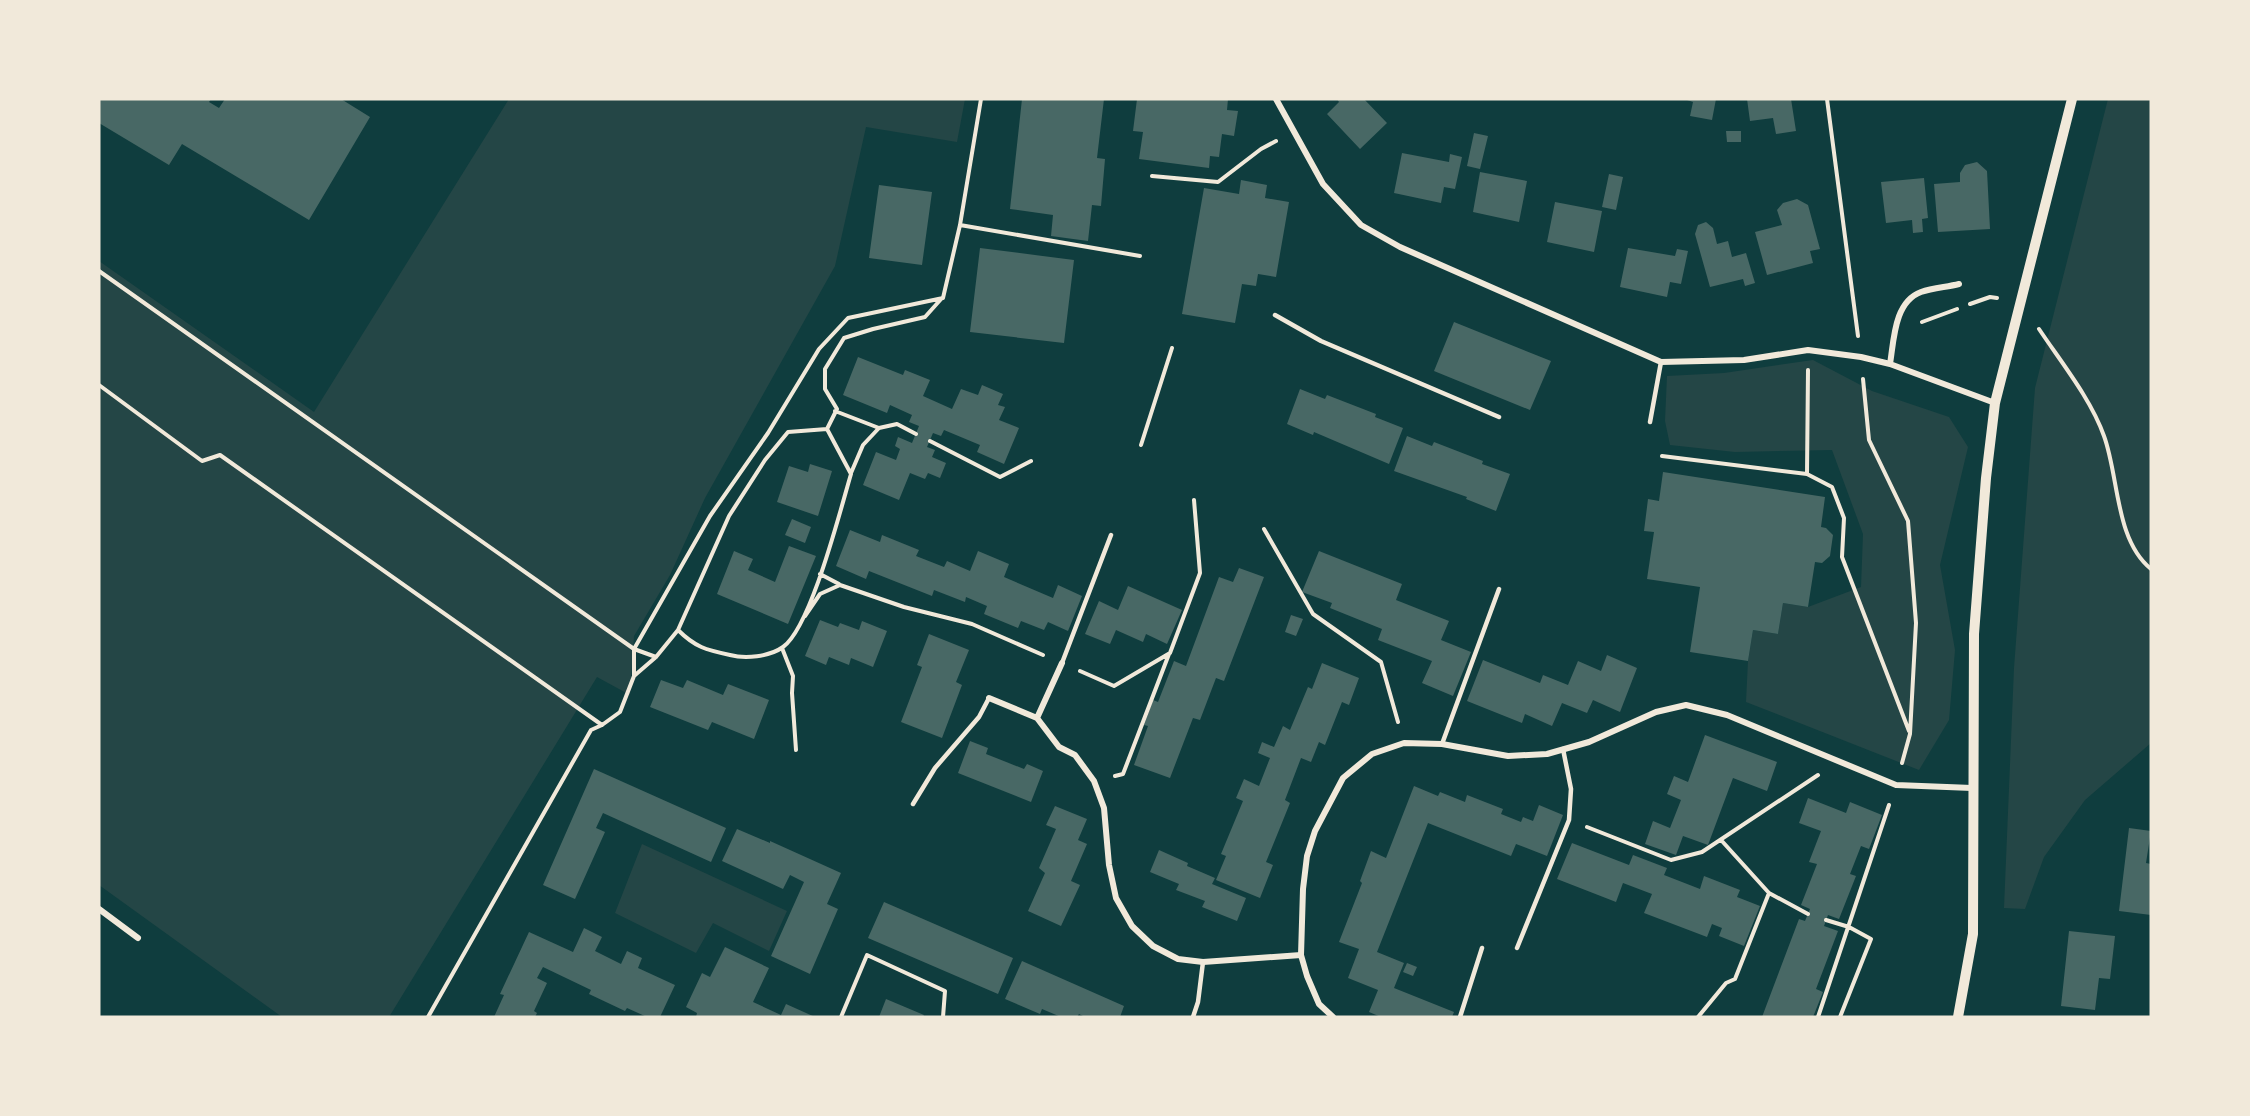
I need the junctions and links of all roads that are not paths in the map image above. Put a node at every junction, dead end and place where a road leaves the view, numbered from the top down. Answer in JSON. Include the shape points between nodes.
{"nodes":[{"id":1,"x":1276,"y":99,"type":"edge"},
{"id":2,"x":2072,"y":99,"type":"edge"},
{"id":3,"x":1959,"y":284,"type":"dead end"},
{"id":4,"x":1275,"y":315,"type":"dead end"},
{"id":5,"x":1661,"y":362,"type":"junction"},
{"id":6,"x":1890,"y":364,"type":"junction"},
{"id":7,"x":1995,"y":403,"type":"junction"},
{"id":8,"x":1499,"y":417,"type":"dead end"},
{"id":9,"x":1650,"y":422,"type":"dead end"},
{"id":10,"x":1111,"y":536,"type":"dead end"},
{"id":11,"x":1499,"y":589,"type":"dead end"},
{"id":12,"x":1062,"y":663,"type":"joint"},
{"id":13,"x":989,"y":698,"type":"joint"},
{"id":14,"x":1037,"y":718,"type":"junction"},
{"id":15,"x":1442,"y":744,"type":"junction"},
{"id":16,"x":1563,"y":750,"type":"junction"},
{"id":17,"x":1972,"y":788,"type":"junction"},
{"id":18,"x":914,"y":804,"type":"dead end"},
{"id":19,"x":99,"y":909,"type":"edge"},
{"id":20,"x":138,"y":938,"type":"dead end"},
{"id":21,"x":1482,"y":948,"type":"dead end"},
{"id":22,"x":1517,"y":948,"type":"dead end"},
{"id":23,"x":1301,"y":955,"type":"junction"},
{"id":24,"x":1203,"y":962,"type":"junction"},
{"id":25,"x":1193,"y":1017,"type":"edge"},
{"id":26,"x":1333,"y":1017,"type":"edge"},
{"id":27,"x":1460,"y":1017,"type":"edge"},
{"id":28,"x":1958,"y":1017,"type":"edge"}],
"edges":[{"from":1,"to":5,"type":"street","via":[[1323,184],[1360,225],[1400,247]]},
{"from":2,"to":7,"type":"street"},
{"from":3,"to":6,"type":"street","via":[[1918,292],[1901,309]]},
{"from":4,"to":8,"type":"lane","via":[[1321,341]]},
{"from":5,"to":6,"type":"street","via":[[1744,360],[1808,350]]},
{"from":5,"to":9,"type":"lane"},
{"from":6,"to":7,"type":"street"},
{"from":7,"to":17,"type":"street","via":[[1974,634]]},
{"from":10,"to":12,"type":"lane"},
{"from":11,"to":15,"type":"lane"},
{"from":12,"to":14,"type":"street"},
{"from":13,"to":14,"type":"street"},
{"from":13,"to":18,"type":"lane","via":[[979,717],[935,768]]},
{"from":14,"to":24,"type":"street","via":[[1059,747],[1075,755],[1094,780],[1104,808],[1116,898],[1132,926],[1153,945],[1178,959]]},
{"from":15,"to":16,"type":"street","via":[[1508,756]]},
{"from":15,"to":23,"type":"street","via":[[1404,743],[1372,754],[1343,778],[1307,856]]},
{"from":16,"to":17,"type":"street","via":[[1656,712],[1686,705],[1727,715],[1896,785]]},
{"from":16,"to":22,"type":"lane","via":[[1571,789],[1569,820]]},
{"from":17,"to":28,"type":"street","via":[[1973,934]]},
{"from":19,"to":20,"type":"street"},
{"from":21,"to":27,"type":"lane"},
{"from":23,"to":24,"type":"street"},
{"from":23,"to":26,"type":"street","via":[[1319,1004]]},
{"from":24,"to":25,"type":"lane"}]}
